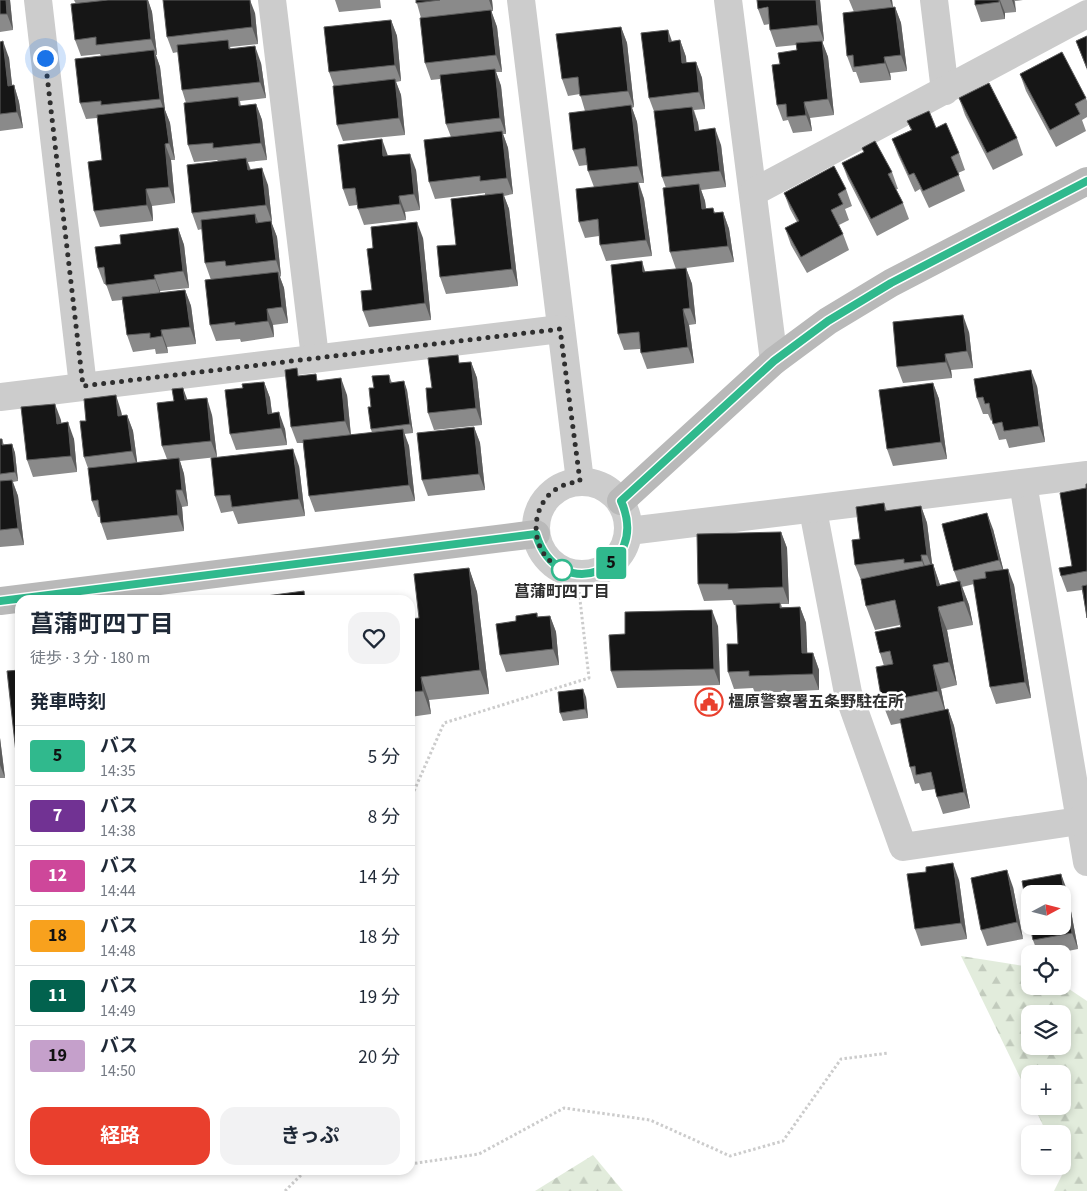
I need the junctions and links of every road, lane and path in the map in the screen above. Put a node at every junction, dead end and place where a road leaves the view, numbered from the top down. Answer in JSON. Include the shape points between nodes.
{"nodes":[{"id":1,"x":38,"y":0,"type":"edge"},
{"id":2,"x":272,"y":0,"type":"edge"},
{"id":3,"x":520,"y":0,"type":"edge"},
{"id":4,"x":728,"y":0,"type":"edge"},
{"id":5,"x":934,"y":0,"type":"edge"},
{"id":6,"x":1087,"y":14,"type":"edge"},
{"id":7,"x":945,"y":91,"type":"junction"},
{"id":8,"x":1087,"y":181,"type":"edge"},
{"id":9,"x":754,"y":192,"type":"junction"},
{"id":10,"x":560,"y":329,"type":"junction"},
{"id":11,"x":315,"y":357,"type":"junction"},
{"id":12,"x":774,"y":361,"type":"junction"},
{"id":13,"x":83,"y":386,"type":"junction"},
{"id":14,"x":0,"y":396,"type":"edge"},
{"id":15,"x":1087,"y":475,"type":"edge"},
{"id":16,"x":580,"y":481,"type":"junction"},
{"id":17,"x":1023,"y":483,"type":"junction"},
{"id":18,"x":621,"y":501,"type":"junction"},
{"id":19,"x":813,"y":510,"type":"junction"},
{"id":20,"x":628,"y":531,"type":"junction"},
{"id":21,"x":536,"y":534,"type":"junction"},
{"id":22,"x":577,"y":574,"type":"junction"},
{"id":23,"x":48,"y":595,"type":"edge"},
{"id":24,"x":15,"y":599,"type":"edge"},
{"id":25,"x":0,"y":601,"type":"edge"},
{"id":26,"x":415,"y":789,"type":"edge"},
{"id":27,"x":1079,"y":821,"type":"junction"},
{"id":28,"x":1087,"y":862,"type":"edge"},
{"id":29,"x":889,"y":1053,"type":"dead end"},
{"id":30,"x":415,"y":1163,"type":"edge"},
{"id":31,"x":301,"y":1175,"type":"edge"},
{"id":32,"x":285,"y":1191,"type":"edge"}],
"edges":[{"from":1,"to":13,"type":"street"},
{"from":2,"to":11,"type":"street"},
{"from":3,"to":10,"type":"street"},
{"from":4,"to":9,"type":"street"},
{"from":5,"to":7,"type":"street"},
{"from":6,"to":7,"type":"street"},
{"from":7,"to":9,"type":"street"},
{"from":8,"to":12,"type":"street","via":[[891,283],[828,321]]},
{"from":9,"to":12,"type":"street"},
{"from":10,"to":11,"type":"street"},
{"from":10,"to":16,"type":"street"},
{"from":11,"to":13,"type":"street"},
{"from":12,"to":18,"type":"street"},
{"from":13,"to":14,"type":"street"},
{"from":15,"to":17,"type":"street"},
{"from":16,"to":18,"type":"street","via":[[596,483]]},
{"from":16,"to":21,"type":"street","via":[[552,492],[542,504],[536,519]]},
{"from":17,"to":19,"type":"street"},
{"from":17,"to":27,"type":"street"},
{"from":18,"to":20,"type":"street","via":[[627,515]]},
{"from":19,"to":20,"type":"street"},
{"from":19,"to":27,"type":"street","via":[[848,693],[903,847]]},
{"from":20,"to":22,"type":"street","via":[[625,546],[606,568]]},
{"from":21,"to":22,"type":"street","via":[[550,561],[562,570]]},
{"from":21,"to":23,"type":"street"},
{"from":22,"to":26,"type":"path","via":[[589,678],[444,723]]},
{"from":24,"to":25,"type":"street"},
{"from":27,"to":28,"type":"street"},
{"from":29,"to":30,"type":"path","via":[[841,1059],[783,1141],[730,1156],[650,1120],[564,1108],[479,1154]]},
{"from":31,"to":32,"type":"path"}]}
